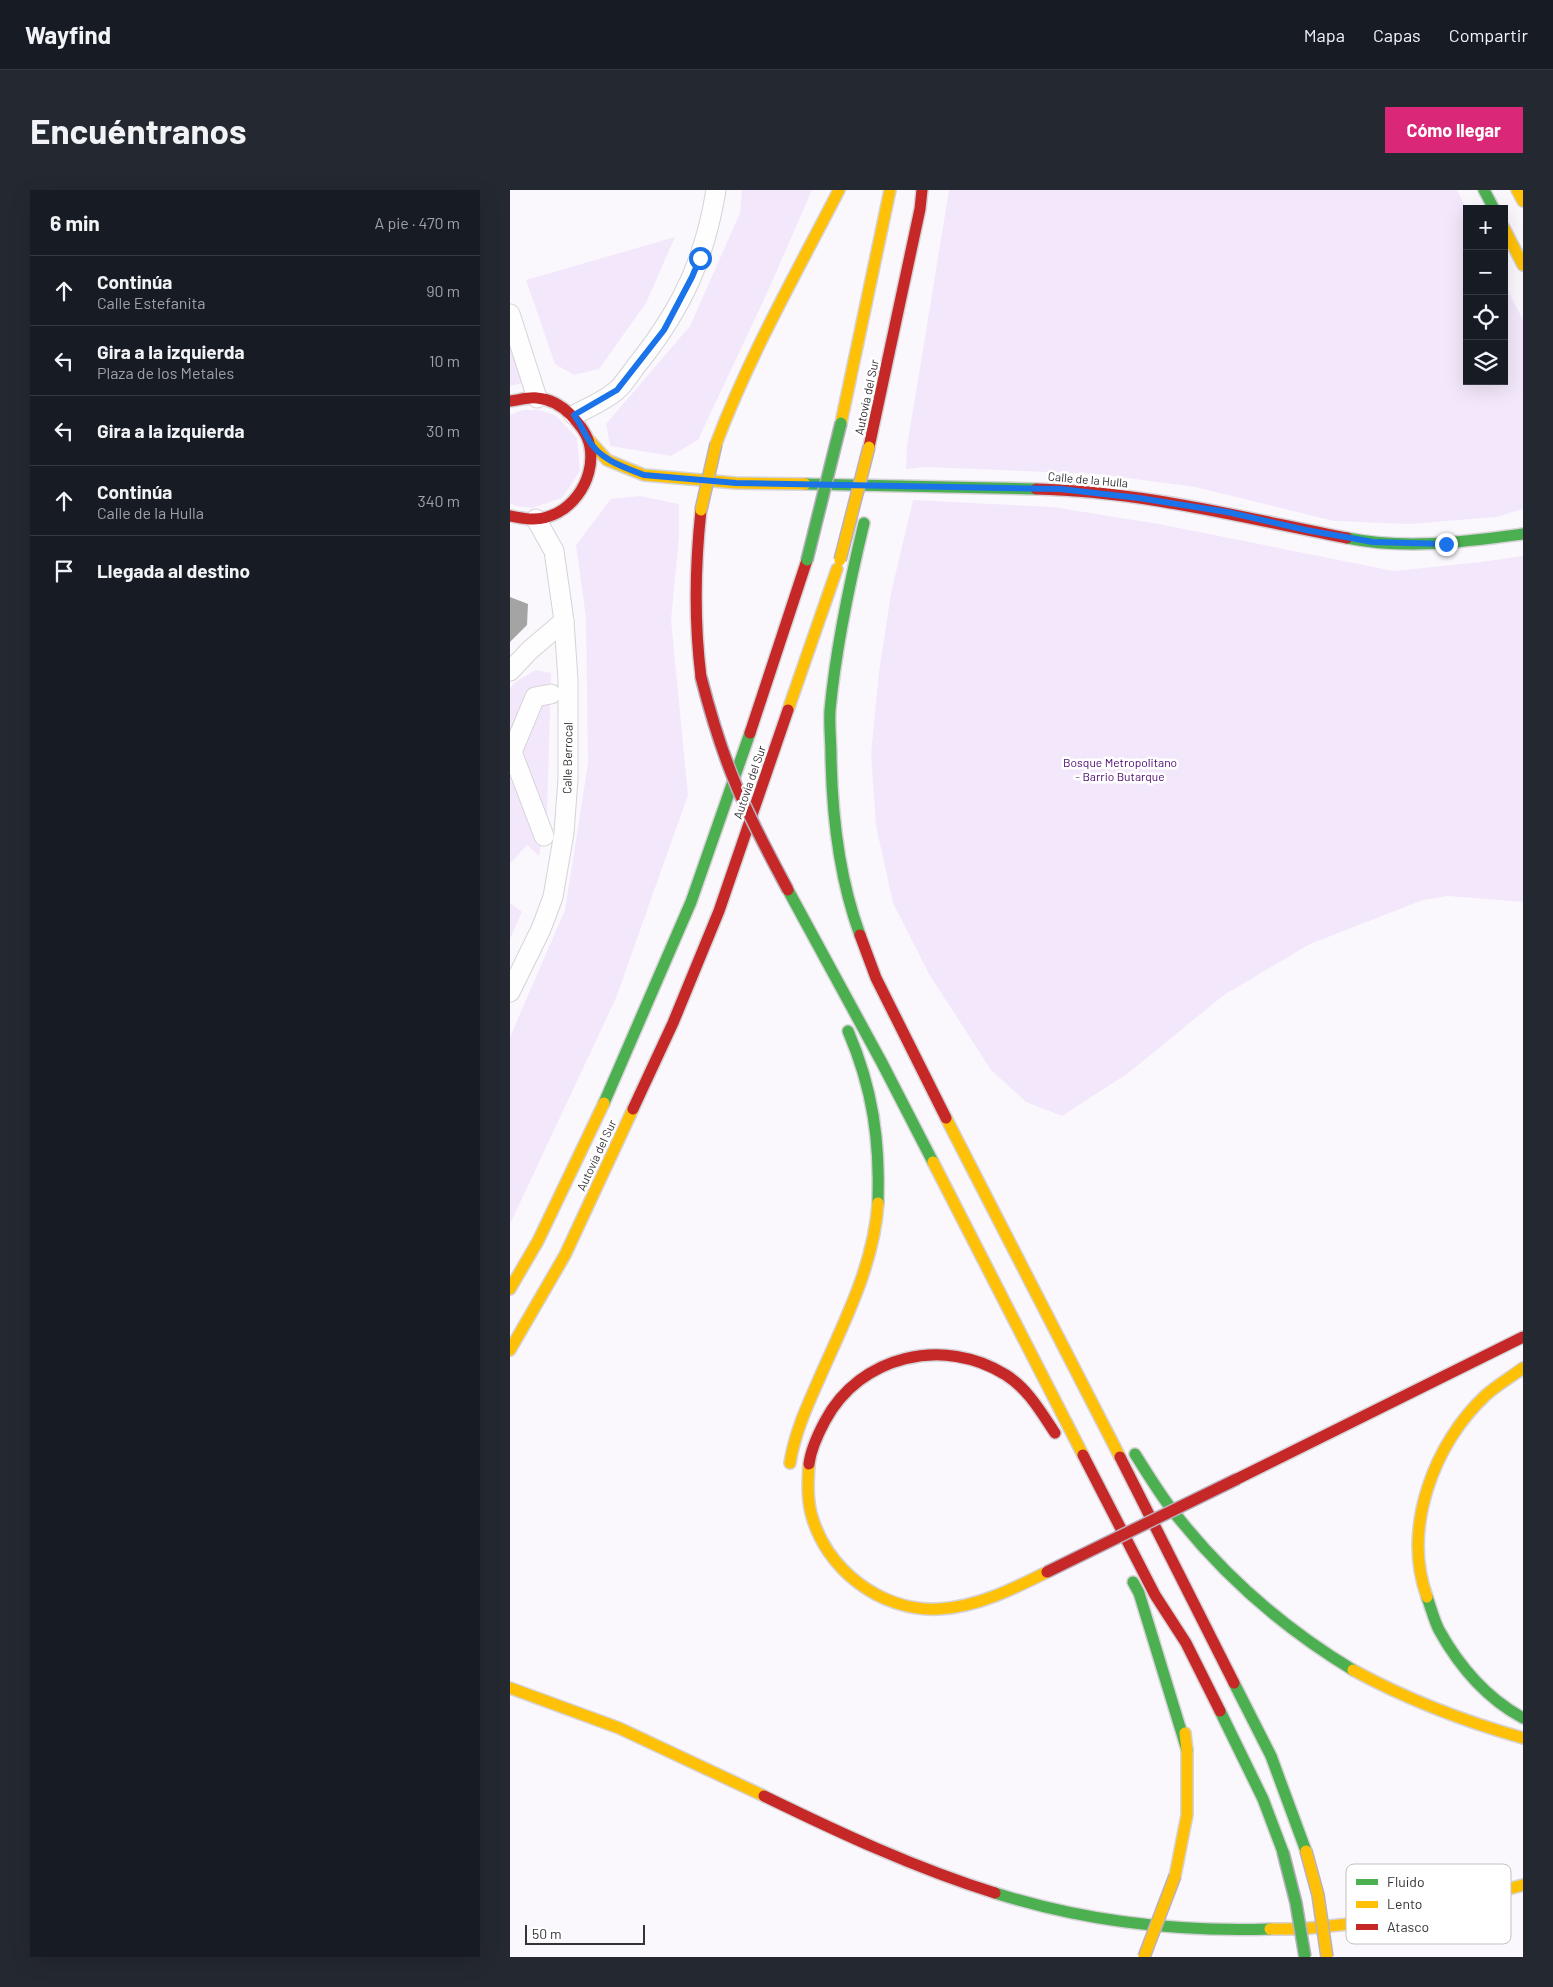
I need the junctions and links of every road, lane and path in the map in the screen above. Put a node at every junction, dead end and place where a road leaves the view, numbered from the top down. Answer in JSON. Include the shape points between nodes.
{"nodes":[{"id":1,"x":716,"y":190,"type":"edge"},
{"id":2,"x":838,"y":190,"type":"edge"},
{"id":3,"x":890,"y":190,"type":"edge"},
{"id":4,"x":922,"y":190,"type":"edge"},
{"id":5,"x":1484,"y":190,"type":"edge"},
{"id":6,"x":1517,"y":190,"type":"edge"},
{"id":7,"x":1523,"y":201,"type":"edge"},
{"id":8,"x":1492,"y":205,"type":"edge"},
{"id":9,"x":1508,"y":235,"type":"edge"},
{"id":10,"x":1511,"y":241,"type":"junction"},
{"id":11,"x":1523,"y":265,"type":"edge"},
{"id":12,"x":1523,"y":270,"type":"edge"},
{"id":13,"x":510,"y":314,"type":"edge"},
{"id":14,"x":537,"y":398,"type":"junction"},
{"id":15,"x":510,"y":401,"type":"edge"},
{"id":16,"x":574,"y":415,"type":"junction"},
{"id":17,"x":589,"y":440,"type":"junction"},
{"id":18,"x":870,"y":447,"type":"junction"},
{"id":19,"x":644,"y":475,"type":"junction"},
{"id":20,"x":622,"y":480,"type":"dead end"},
{"id":21,"x":596,"y":489,"type":"dead end"},
{"id":22,"x":571,"y":504,"type":"junction"},
{"id":23,"x":510,"y":516,"type":"edge"},
{"id":24,"x":536,"y":519,"type":"junction"},
{"id":25,"x":1523,"y":528,"type":"edge"},
{"id":26,"x":1523,"y":534,"type":"edge"},
{"id":27,"x":1495,"y":537,"type":"junction"},
{"id":28,"x":564,"y":621,"type":"junction"},
{"id":29,"x":510,"y":671,"type":"edge"},
{"id":30,"x":551,"y":694,"type":"dead end"},
{"id":31,"x":511,"y":752,"type":"edge"},
{"id":32,"x":544,"y":836,"type":"dead end"},
{"id":33,"x":796,"y":906,"type":"junction"},
{"id":34,"x":821,"y":976,"type":"dead end"},
{"id":35,"x":510,"y":992,"type":"edge"},
{"id":36,"x":842,"y":1018,"type":"dead end"},
{"id":37,"x":510,"y":1289,"type":"edge"},
{"id":38,"x":1523,"y":1336,"type":"edge"},
{"id":39,"x":510,"y":1350,"type":"edge"},
{"id":40,"x":1068,"y":1353,"type":"junction"},
{"id":41,"x":1520,"y":1361,"type":"edge"},
{"id":42,"x":1060,"y":1440,"type":"dead end"},
{"id":43,"x":790,"y":1475,"type":"dead end"},
{"id":44,"x":1194,"y":1518,"type":"dead end"},
{"id":45,"x":1108,"y":1534,"type":"dead end"},
{"id":46,"x":1125,"y":1568,"type":"dead end"},
{"id":47,"x":1155,"y":1595,"type":"junction"},
{"id":48,"x":1166,"y":1632,"type":"dead end"},
{"id":49,"x":1180,"y":1685,"type":"dead end"},
{"id":50,"x":510,"y":1688,"type":"edge"},
{"id":51,"x":1523,"y":1718,"type":"edge"},
{"id":52,"x":1523,"y":1738,"type":"edge"},
{"id":53,"x":1187,"y":1750,"type":"junction"},
{"id":54,"x":1346,"y":1924,"type":"edge"},
{"id":55,"x":1144,"y":1957,"type":"edge"},
{"id":56,"x":1305,"y":1957,"type":"edge"},
{"id":57,"x":1327,"y":1957,"type":"edge"}],
"edges":[{"from":1,"to":16,"type":"street","via":[[700,258],[664,330],[617,390]]},
{"from":2,"to":33,"type":"main road","bridge":true,"via":[[730,402],[716,444],[701,510],[695,567],[696,640],[712,720],[751,819]]},
{"from":3,"to":37,"type":"main road","name":"Autovía del Sur","bridge":true,"via":[[841,423],[807,560],[774,663],[691,902],[618,1074],[538,1241]]},
{"from":4,"to":18,"type":"main road","name":"Autovía del Sur"},
{"from":5,"to":8,"type":"main road"},
{"from":6,"to":7,"type":"main road"},
{"from":9,"to":10,"type":"main road"},
{"from":10,"to":11,"type":"main road"},
{"from":10,"to":12,"type":"main road"},
{"from":13,"to":14,"type":"street"},
{"from":14,"to":15,"type":"main road"},
{"from":14,"to":16,"type":"main road","via":[[557,403]]},
{"from":16,"to":17,"type":"main road"},
{"from":17,"to":19,"type":"main road","via":[[607,460]]},
{"from":17,"to":22,"type":"main road","via":[[592,458],[589,475]]},
{"from":18,"to":39,"type":"main road","name":"Autovía del Sur","bridge":true,"via":[[840,560],[719,911],[673,1023],[565,1255]]},
{"from":18,"to":40,"type":"main road","bridge":true,"via":[[867,505],[843,613],[830,712],[836,838],[854,918],[876,978]]},
{"from":19,"to":20,"type":"main road"},
{"from":19,"to":27,"type":"main road","name":"Calle de la Hulla","via":[[736,483],[1060,489],[1227,512],[1373,542],[1446,544]]},
{"from":21,"to":22,"type":"main road"},
{"from":22,"to":24,"type":"main road","via":[[555,515]]},
{"from":23,"to":24,"type":"main road"},
{"from":24,"to":28,"type":"street","name":"Calle Berrocal","via":[[554,551]]},
{"from":25,"to":27,"type":"main road"},
{"from":26,"to":27,"type":"main road"},
{"from":28,"to":29,"type":"street"},
{"from":28,"to":35,"type":"street","name":"Calle Berrocal","via":[[568,680],[564,833],[553,897]]},
{"from":30,"to":31,"type":"street","via":[[535,697]]},
{"from":31,"to":32,"type":"street"},
{"from":33,"to":34,"type":"main road","via":[[808,949]]},
{"from":33,"to":47,"type":"main road","via":[[882,1063]]},
{"from":36,"to":43,"type":"main road","via":[[867,1079],[876,1122],[878,1208],[871,1249],[855,1297],[803,1414],[790,1459]]},
{"from":38,"to":42,"type":"main road","bridge":true,"via":[[1015,1589],[981,1602],[946,1609],[912,1607],[877,1596],[849,1576],[826,1549],[814,1521],[807,1492],[808,1461],[819,1429],[832,1407],[848,1390],[871,1371],[901,1359],[939,1354],[979,1362],[1012,1379],[1033,1401]]},
{"from":40,"to":52,"type":"main road","via":[[1178,1518],[1216,1562],[1256,1599],[1303,1638],[1367,1677],[1465,1721]]},
{"from":40,"to":57,"type":"main road","bridge":true,"via":[[1270,1756],[1306,1851],[1318,1895]]},
{"from":41,"to":51,"type":"main road","via":[[1461,1420],[1441,1451],[1428,1480],[1420,1521],[1419,1552],[1423,1584],[1432,1615],[1448,1649],[1477,1684]]},
{"from":44,"to":45,"type":"main road","via":[[1117,1553]]},
{"from":46,"to":53,"type":"main road","via":[[1138,1593]]},
{"from":47,"to":48,"type":"main road"},
{"from":47,"to":56,"type":"main road","bridge":true,"via":[[1186,1643],[1263,1799],[1283,1852]]},
{"from":49,"to":53,"type":"main road"},
{"from":50,"to":54,"type":"main road","via":[[652,1742],[892,1856],[975,1888],[1053,1910],[1116,1921],[1203,1929],[1275,1931]]},
{"from":53,"to":55,"type":"main road","bridge":true,"via":[[1187,1815],[1176,1876]]}]}
